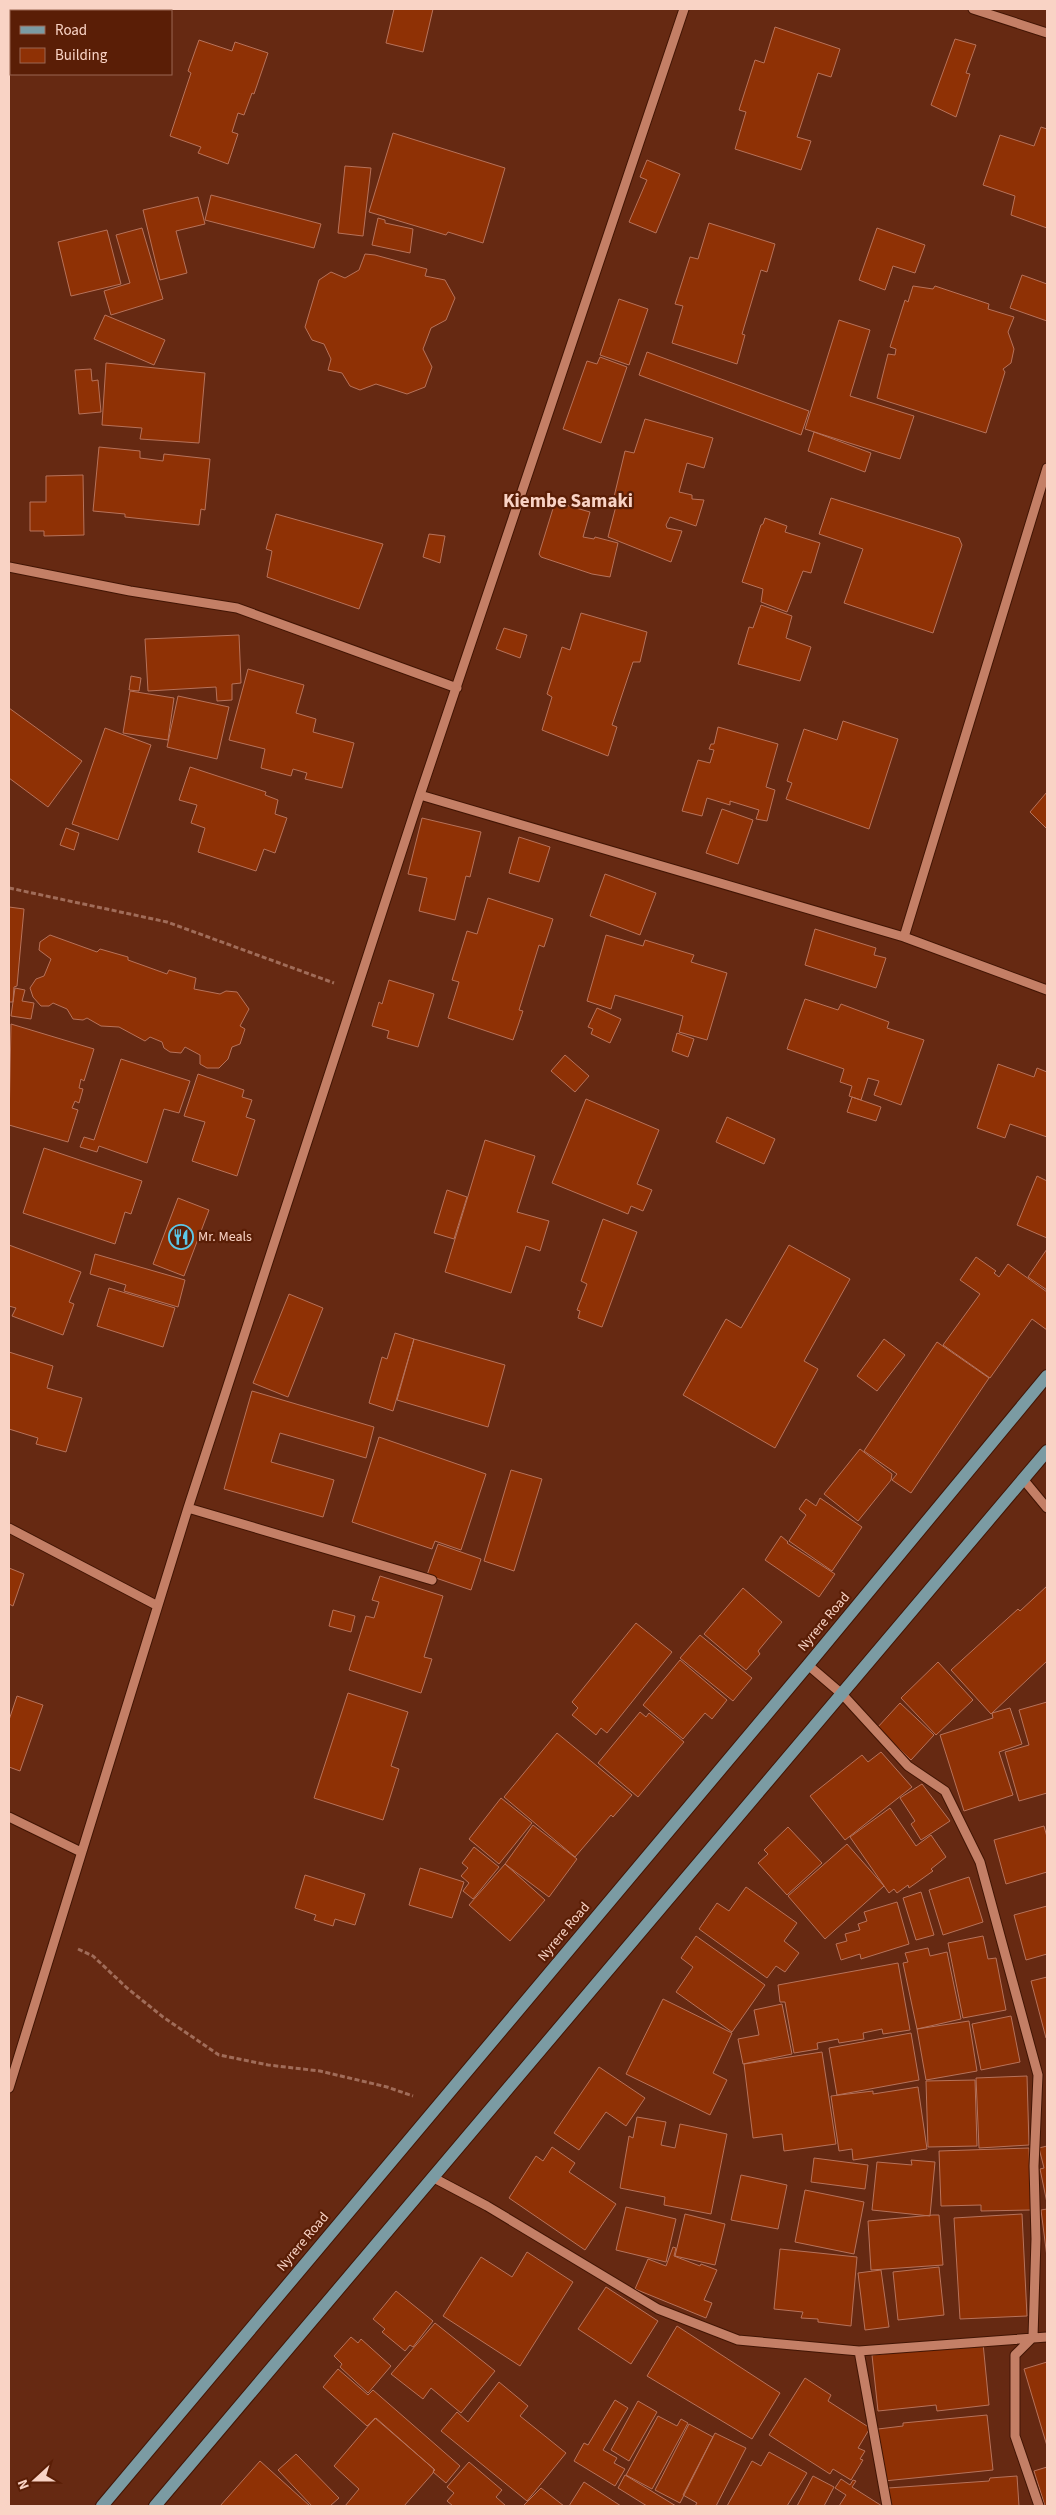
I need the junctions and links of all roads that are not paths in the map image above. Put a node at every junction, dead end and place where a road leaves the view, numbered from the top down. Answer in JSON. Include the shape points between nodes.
{"nodes":[{"id":1,"x":684,"y":9,"type":"edge"},
{"id":2,"x":973,"y":9,"type":"edge"},
{"id":3,"x":1047,"y":32,"type":"edge"},
{"id":4,"x":1047,"y":468,"type":"edge"},
{"id":5,"x":9,"y":567,"type":"edge"},
{"id":6,"x":457,"y":688,"type":"junction"},
{"id":7,"x":420,"y":795,"type":"junction"},
{"id":8,"x":904,"y":937,"type":"junction"},
{"id":9,"x":1047,"y":990,"type":"edge"},
{"id":10,"x":1047,"y":1376,"type":"edge"},
{"id":11,"x":1047,"y":1451,"type":"edge"},
{"id":12,"x":1023,"y":1479,"type":"junction"},
{"id":13,"x":188,"y":1508,"type":"junction"},
{"id":14,"x":1047,"y":1508,"type":"edge"},
{"id":15,"x":9,"y":1528,"type":"edge"},
{"id":16,"x":432,"y":1580,"type":"dead end"},
{"id":17,"x":156,"y":1605,"type":"junction"},
{"id":18,"x":808,"y":1665,"type":"junction"},
{"id":19,"x":843,"y":1695,"type":"junction"},
{"id":20,"x":9,"y":1817,"type":"edge"},
{"id":21,"x":81,"y":1852,"type":"junction"},
{"id":22,"x":9,"y":2088,"type":"edge"},
{"id":23,"x":432,"y":2177,"type":"junction"},
{"id":24,"x":1033,"y":2337,"type":"junction"},
{"id":25,"x":1047,"y":2337,"type":"edge"},
{"id":26,"x":860,"y":2351,"type":"junction"},
{"id":27,"x":102,"y":2506,"type":"edge"},
{"id":28,"x":154,"y":2506,"type":"edge"},
{"id":29,"x":886,"y":2506,"type":"edge"},
{"id":30,"x":1039,"y":2506,"type":"edge"}],
"edges":[{"from":1,"to":6,"type":"street"},
{"from":2,"to":3,"type":"street"},
{"from":4,"to":8,"type":"street"},
{"from":5,"to":6,"type":"street","via":[[237,608]]},
{"from":6,"to":7,"type":"street"},
{"from":7,"to":8,"type":"street"},
{"from":7,"to":13,"type":"street"},
{"from":8,"to":9,"type":"street"},
{"from":10,"to":18,"type":"main road","name":"Nyrere Road"},
{"from":11,"to":12,"type":"main road"},
{"from":12,"to":14,"type":"street"},
{"from":12,"to":19,"type":"main road"},
{"from":13,"to":16,"type":"street"},
{"from":13,"to":17,"type":"street"},
{"from":15,"to":17,"type":"street"},
{"from":17,"to":21,"type":"street"},
{"from":18,"to":19,"type":"street"},
{"from":18,"to":27,"type":"main road","name":"Nyrere Road"},
{"from":19,"to":23,"type":"main road"},
{"from":19,"to":24,"type":"street","via":[[908,1766],[945,1791],[980,1862],[1038,2075]]},
{"from":20,"to":21,"type":"street"},
{"from":21,"to":22,"type":"street"},
{"from":23,"to":26,"type":"street","via":[[487,2206],[658,2309],[738,2340]]},
{"from":23,"to":28,"type":"main road"},
{"from":24,"to":25,"type":"street"},
{"from":24,"to":26,"type":"street"},
{"from":24,"to":30,"type":"street","via":[[1015,2356],[1015,2436]]},
{"from":26,"to":29,"type":"street"}]}
